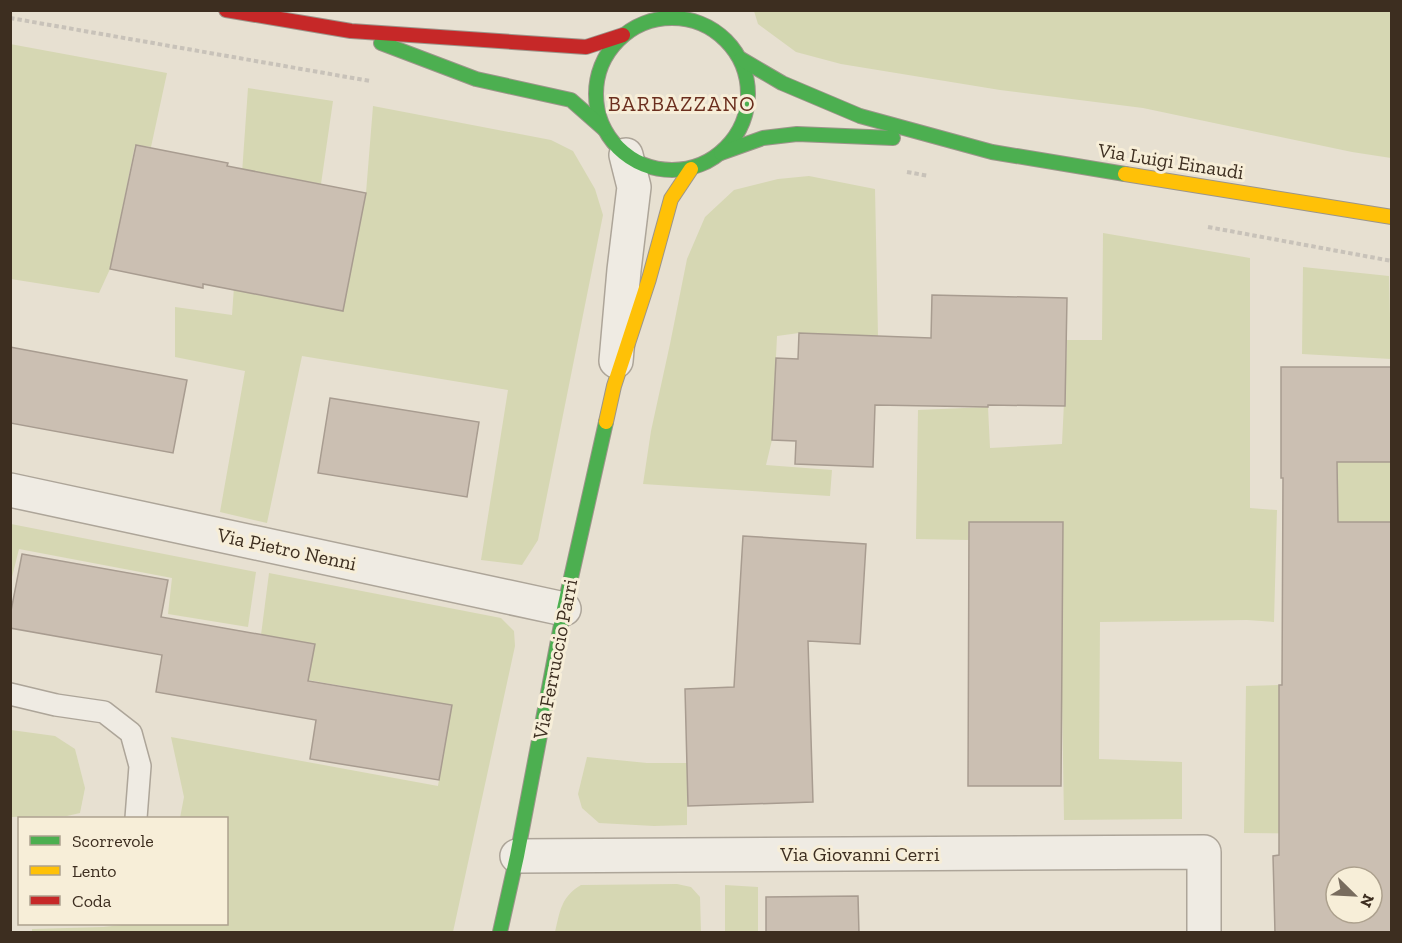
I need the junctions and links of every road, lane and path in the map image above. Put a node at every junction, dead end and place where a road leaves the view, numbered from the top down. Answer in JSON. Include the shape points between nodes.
{"nodes":[{"id":1,"x":226,"y":10,"type":"edge"},
{"id":2,"x":657,"y":15,"type":"edge"},
{"id":3,"x":10,"y":18,"type":"edge"},
{"id":4,"x":351,"y":31,"type":"junction"},
{"id":5,"x":624,"y":34,"type":"junction"},
{"id":6,"x":741,"y":58,"type":"junction"},
{"id":7,"x":372,"y":81,"type":"dead end"},
{"id":8,"x":604,"y":129,"type":"junction"},
{"id":9,"x":945,"y":140,"type":"junction"},
{"id":10,"x":721,"y":153,"type":"junction"},
{"id":11,"x":626,"y":155,"type":"junction"},
{"id":12,"x":691,"y":169,"type":"junction"},
{"id":13,"x":896,"y":170,"type":"dead end"},
{"id":14,"x":932,"y":177,"type":"dead end"},
{"id":15,"x":1392,"y":217,"type":"edge"},
{"id":16,"x":1202,"y":226,"type":"dead end"},
{"id":17,"x":1392,"y":261,"type":"edge"},
{"id":18,"x":614,"y":386,"type":"junction"},
{"id":19,"x":10,"y":490,"type":"edge"},
{"id":20,"x":564,"y":609,"type":"junction"},
{"id":21,"x":10,"y":694,"type":"edge"},
{"id":22,"x":136,"y":817,"type":"edge"},
{"id":23,"x":517,"y":856,"type":"junction"},
{"id":24,"x":500,"y":933,"type":"edge"},
{"id":25,"x":1204,"y":933,"type":"edge"}],
"edges":[{"from":1,"to":4,"type":"street"},
{"from":2,"to":5,"type":"street"},
{"from":2,"to":6,"type":"street","via":[[719,27]]},
{"from":3,"to":7,"type":"path"},
{"from":4,"to":5,"type":"street","via":[[586,47]]},
{"from":4,"to":8,"type":"street","via":[[476,79],[571,100]]},
{"from":5,"to":8,"type":"street","via":[[606,54],[597,78],[596,104]]},
{"from":6,"to":9,"type":"street","name":"Via Luigi Einaudi","via":[[782,83],[860,116]]},
{"from":6,"to":10,"type":"street","via":[[748,83],[748,109],[738,133]]},
{"from":8,"to":11,"type":"street"},
{"from":9,"to":10,"type":"street","name":"Via Luigi Einaudi","via":[[797,134],[763,138]]},
{"from":9,"to":15,"type":"street","name":"Via Luigi Einaudi","via":[[992,152]]},
{"from":10,"to":12,"type":"street"},
{"from":11,"to":12,"type":"street","via":[[646,166],[668,171]]},
{"from":11,"to":18,"type":"street","name":"Via Ferruccio Parri","via":[[634,187]]},
{"from":12,"to":18,"type":"street","name":"Via Ferruccio Parri","via":[[671,199]]},
{"from":13,"to":14,"type":"path"},
{"from":16,"to":17,"type":"path"},
{"from":18,"to":20,"type":"street","name":"Via Ferruccio Parri"},
{"from":19,"to":20,"type":"street","name":"Via Pietro Nenni"},
{"from":20,"to":23,"type":"street","name":"Via Ferruccio Parri"},
{"from":21,"to":22,"type":"lane","via":[[104,712],[131,733],[140,766]]},
{"from":23,"to":24,"type":"street","name":"Via Ferruccio Parri"},
{"from":23,"to":25,"type":"street","name":"Via Giovanni Cerri","via":[[1204,852]]}]}
